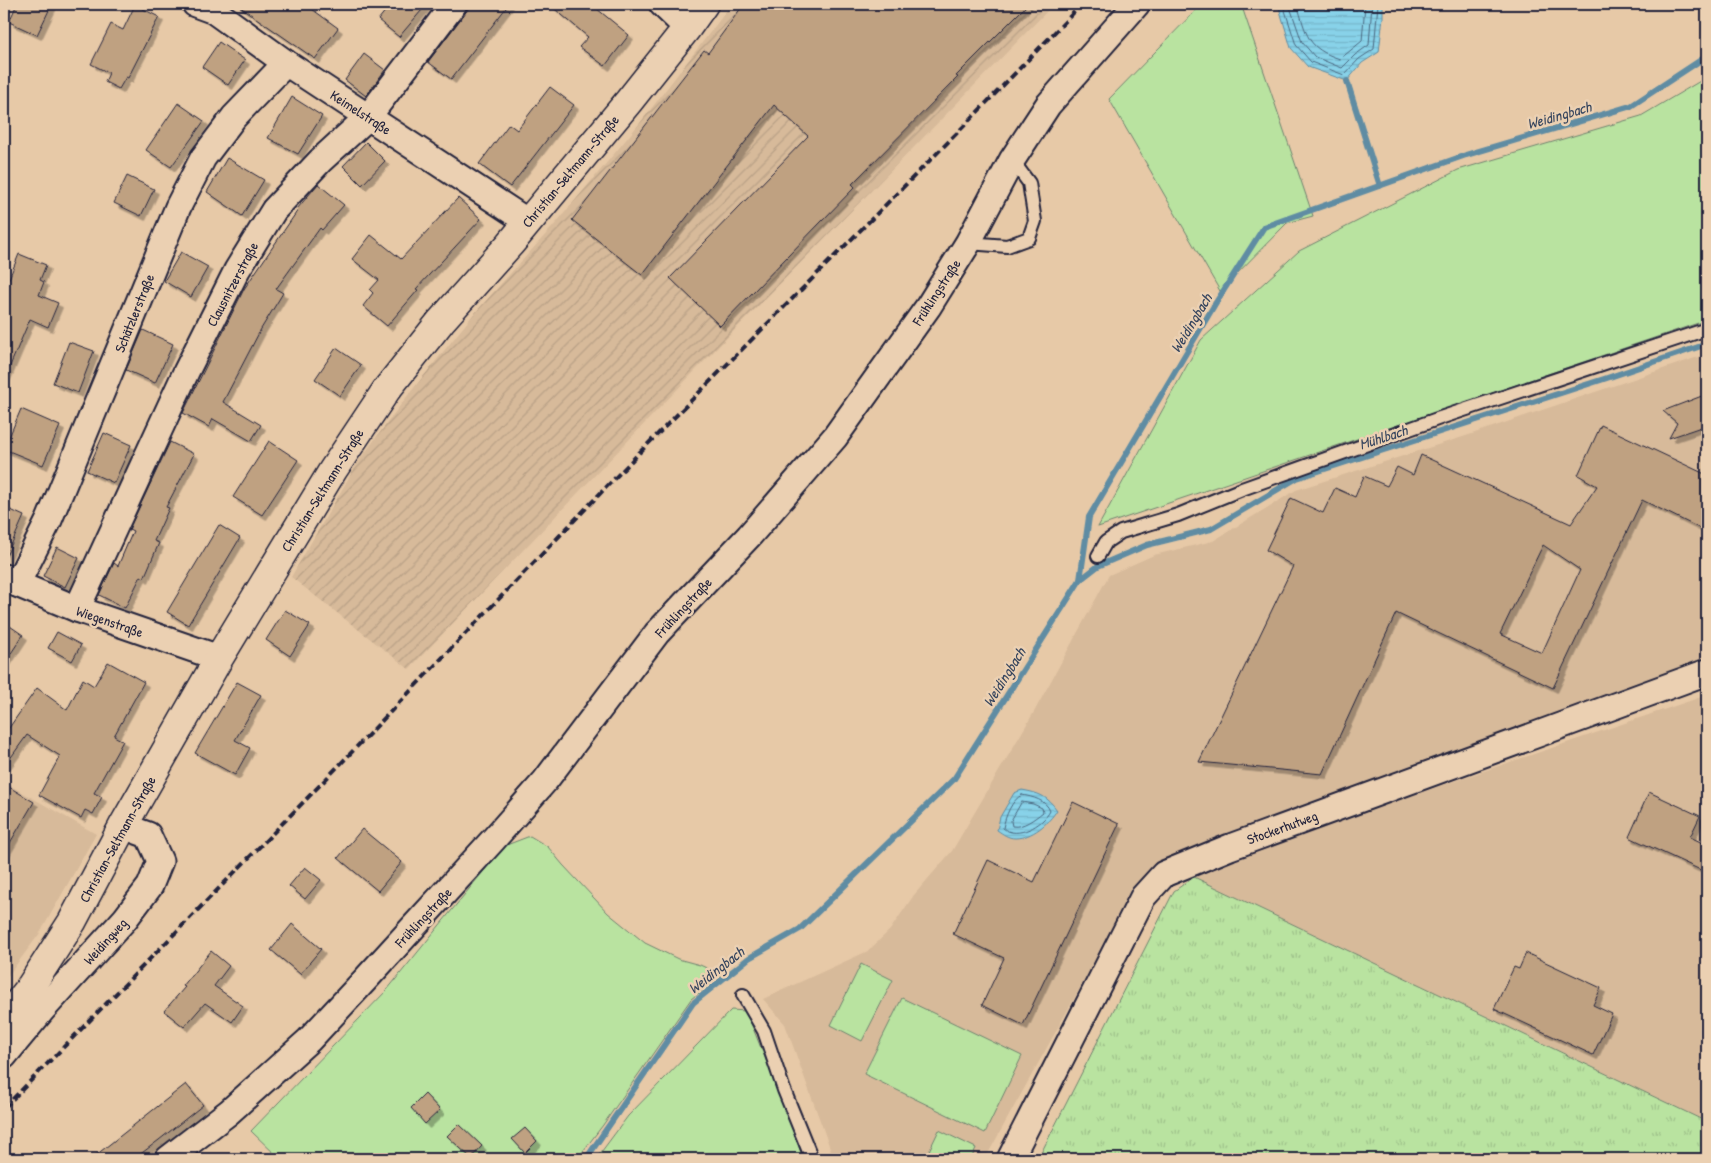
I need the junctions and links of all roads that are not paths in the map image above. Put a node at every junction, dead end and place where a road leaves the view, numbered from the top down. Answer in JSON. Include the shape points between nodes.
{"nodes":[{"id":1,"x":454,"y":4,"type":"edge"},
{"id":2,"x":662,"y":4,"type":"edge"},
{"id":3,"x":704,"y":4,"type":"edge"},
{"id":4,"x":1137,"y":4,"type":"edge"},
{"id":5,"x":210,"y":6,"type":"edge"},
{"id":6,"x":687,"y":28,"type":"junction"},
{"id":7,"x":286,"y":63,"type":"junction"},
{"id":8,"x":368,"y":117,"type":"junction"},
{"id":9,"x":1012,"y":160,"type":"junction"},
{"id":10,"x":528,"y":222,"type":"junction"},
{"id":11,"x":968,"y":243,"type":"junction"},
{"id":12,"x":1707,"y":329,"type":"edge"},
{"id":13,"x":1098,"y":556,"type":"dead end"},
{"id":14,"x":10,"y":581,"type":"edge"},
{"id":15,"x":77,"y":609,"type":"junction"},
{"id":16,"x":219,"y":658,"type":"junction"},
{"id":17,"x":1707,"y":672,"type":"edge"},
{"id":18,"x":123,"y":826,"type":"junction"},
{"id":19,"x":743,"y":995,"type":"dead end"},
{"id":20,"x":4,"y":1021,"type":"edge"},
{"id":21,"x":4,"y":1056,"type":"edge"},
{"id":22,"x":168,"y":1159,"type":"edge"},
{"id":23,"x":812,"y":1159,"type":"edge"},
{"id":24,"x":1010,"y":1159,"type":"edge"}],
"edges":[{"from":1,"to":8,"type":"street","name":"Clausnitzerstraße"},
{"from":2,"to":6,"type":"street"},
{"from":3,"to":6,"type":"main road","name":"Christian-Seltmann-Straße"},
{"from":4,"to":9,"type":"street","name":"Frühlingstraße","via":[[1048,105]]},
{"from":5,"to":7,"type":"street","name":"Keimelstraße"},
{"from":6,"to":10,"type":"main road","name":"Christian-Seltmann-Straße"},
{"from":7,"to":8,"type":"street","name":"Keimelstraße"},
{"from":7,"to":14,"type":"street","name":"Schätzlerstraße","via":[[234,117],[203,158],[182,198],[49,520]]},
{"from":8,"to":10,"type":"street","name":"Keimelstraße"},
{"from":8,"to":15,"type":"street","name":"Clausnitzerstraße","via":[[274,210],[237,270],[186,372]]},
{"from":9,"to":11,"type":"street","name":"Frühlingstraße"},
{"from":9,"to":11,"type":"lane","via":[[1029,183],[1036,221],[1029,238],[1007,246]]},
{"from":10,"to":16,"type":"main road","name":"Christian-Seltmann-Straße","via":[[387,388],[333,470]]},
{"from":11,"to":22,"type":"street","name":"Frühlingstraße","via":[[928,306],[835,437],[749,536],[657,633],[545,781],[494,840],[309,1040],[229,1112]]},
{"from":12,"to":13,"type":"lane","via":[[1440,418],[1178,515],[1121,532],[1106,542]]},
{"from":14,"to":15,"type":"street","name":"Wiegenstraße"},
{"from":15,"to":16,"type":"street","name":"Wiegenstraße"},
{"from":16,"to":18,"type":"main road","name":"Christian-Seltmann-Straße"},
{"from":17,"to":24,"type":"street","name":"Stockerhutweg","via":[[1239,843],[1164,874],[1143,897]]},
{"from":18,"to":20,"type":"main road","name":"Christian-Seltmann-Straße","via":[[72,922]]},
{"from":18,"to":21,"type":"street","name":"Weidingweg","via":[[148,835],[160,861],[150,886],[125,919]]},
{"from":19,"to":23,"type":"lane","via":[[764,1032]]}]}
